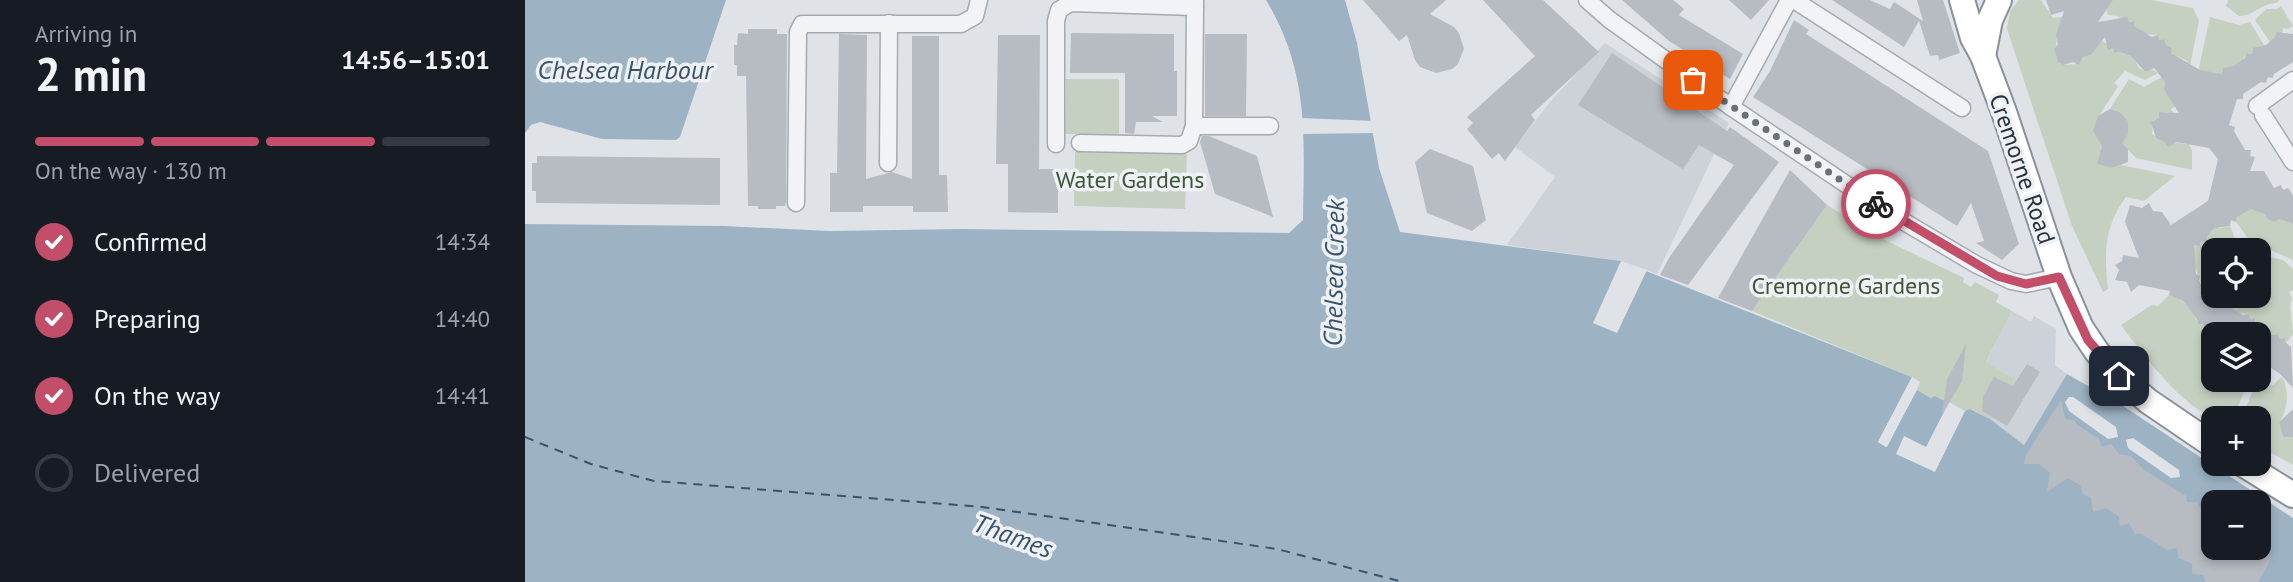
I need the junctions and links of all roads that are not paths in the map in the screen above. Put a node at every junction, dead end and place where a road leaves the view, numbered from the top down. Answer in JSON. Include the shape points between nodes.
{"nodes":[{"id":1,"x":1587,"y":0,"type":"edge"},
{"id":2,"x":1791,"y":0,"type":"edge"},
{"id":3,"x":1962,"y":0,"type":"edge"},
{"id":4,"x":1979,"y":0,"type":"edge"},
{"id":5,"x":1998,"y":0,"type":"edge"},
{"id":6,"x":1195,"y":4,"type":"edge"},
{"id":7,"x":977,"y":8,"type":"edge"},
{"id":8,"x":889,"y":23,"type":"junction"},
{"id":9,"x":1983,"y":56,"type":"junction"},
{"id":10,"x":2293,"y":80,"type":"edge"},
{"id":11,"x":1731,"y":107,"type":"junction"},
{"id":12,"x":1962,"y":108,"type":"dead end"},
{"id":13,"x":1194,"y":126,"type":"junction"},
{"id":14,"x":1270,"y":126,"type":"dead end"},
{"id":15,"x":1080,"y":143,"type":"dead end"},
{"id":16,"x":1056,"y":144,"type":"dead end"},
{"id":17,"x":2293,"y":162,"type":"edge"},
{"id":18,"x":888,"y":163,"type":"dead end"},
{"id":19,"x":796,"y":203,"type":"dead end"},
{"id":20,"x":2059,"y":277,"type":"junction"},
{"id":21,"x":2201,"y":437,"type":"edge"},
{"id":22,"x":2262,"y":476,"type":"edge"},
{"id":23,"x":2293,"y":495,"type":"edge"}],
"edges":[{"from":1,"to":11,"type":"street"},
{"from":2,"to":11,"type":"street"},
{"from":2,"to":12,"type":"street"},
{"from":3,"to":9,"type":"highway","name":"Cremorne Road"},
{"from":4,"to":5,"type":"highway"},
{"from":5,"to":9,"type":"highway"},
{"from":6,"to":13,"type":"street"},
{"from":6,"to":16,"type":"street","via":[[1070,3],[1059,10]]},
{"from":7,"to":8,"type":"street","via":[[961,24]]},
{"from":8,"to":18,"type":"street"},
{"from":8,"to":19,"type":"street","via":[[802,24],[798,32]]},
{"from":9,"to":20,"type":"highway","name":"Cremorne Road"},
{"from":10,"to":17,"type":"street","via":[[2260,111]]},
{"from":11,"to":20,"type":"street","via":[[1886,211],[1997,276],[2026,284]]},
{"from":13,"to":14,"type":"street"},
{"from":13,"to":15,"type":"street","via":[[1189,141],[1182,145]]},
{"from":20,"to":21,"type":"highway","name":"Cremorne Road","via":[[2088,340],[2119,376]]},
{"from":22,"to":23,"type":"highway"}]}
